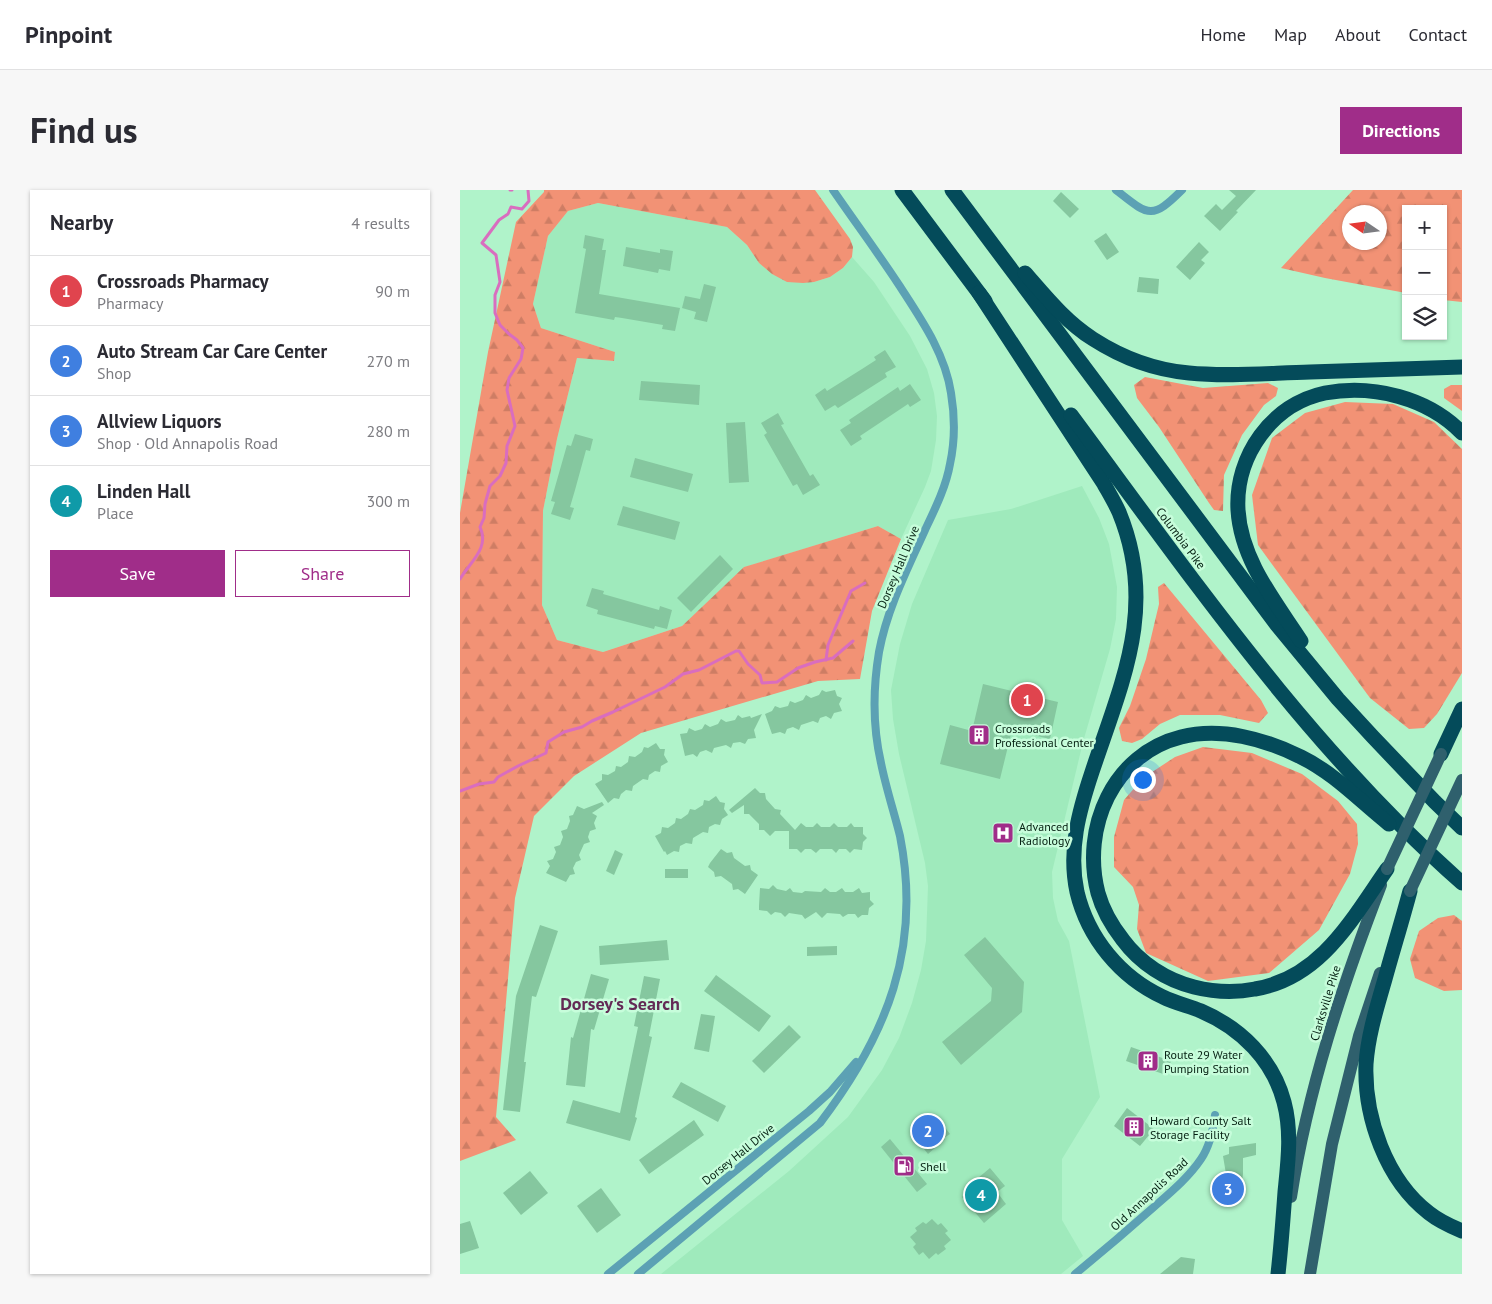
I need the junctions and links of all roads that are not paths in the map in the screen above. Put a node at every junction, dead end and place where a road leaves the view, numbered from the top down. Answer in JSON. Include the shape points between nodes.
{"nodes":[{"id":1,"x":833,"y":190,"type":"edge"},
{"id":2,"x":902,"y":190,"type":"edge"},
{"id":3,"x":1116,"y":190,"type":"edge"},
{"id":4,"x":1182,"y":190,"type":"edge"},
{"id":5,"x":953,"y":191,"type":"edge"},
{"id":6,"x":979,"y":294,"type":"junction"},
{"id":7,"x":1462,"y":368,"type":"edge"},
{"id":8,"x":1462,"y":433,"type":"edge"},
{"id":9,"x":1338,"y":699,"type":"junction"},
{"id":10,"x":1462,"y":709,"type":"edge"},
{"id":11,"x":1441,"y":754,"type":"joint"},
{"id":12,"x":1462,"y":780,"type":"edge"},
{"id":13,"x":1462,"y":828,"type":"edge"},
{"id":14,"x":1442,"y":865,"type":"junction"},
{"id":15,"x":1387,"y":869,"type":"junction"},
{"id":16,"x":1462,"y":883,"type":"edge"},
{"id":17,"x":1410,"y":892,"type":"junction"},
{"id":18,"x":872,"y":1041,"type":"junction"},
{"id":19,"x":1214,"y":1115,"type":"dead end"},
{"id":20,"x":1462,"y":1231,"type":"edge"},
{"id":21,"x":608,"y":1274,"type":"edge"},
{"id":22,"x":638,"y":1274,"type":"edge"},
{"id":23,"x":1075,"y":1274,"type":"edge"},
{"id":24,"x":1279,"y":1274,"type":"edge"},
{"id":25,"x":1310,"y":1274,"type":"edge"}],
"edges":[{"from":1,"to":18,"type":"street","name":"Dorsey Hall Drive","via":[[924,323],[947,374],[954,423],[945,484],[897,592],[879,653],[875,712],[880,761],[902,851],[907,910],[899,971],[891,999]]},
{"from":2,"to":6,"type":"highway","name":"Columbia Pike"},
{"from":3,"to":4,"type":"street","via":[[1135,205],[1152,212],[1164,207]]},
{"from":5,"to":7,"type":"highway","via":[[1067,320],[1101,344],[1147,364],[1211,374]]},
{"from":5,"to":9,"type":"highway","name":"Columbia Pike","via":[[1277,625]]},
{"from":6,"to":14,"type":"highway","name":"Columbia Pike","via":[[1245,650],[1340,762]]},
{"from":6,"to":24,"type":"highway","via":[[1104,484],[1119,512],[1133,560],[1136,609],[1131,654],[1077,823],[1074,876],[1082,910],[1103,947],[1130,977],[1162,997],[1201,1011],[1236,1031],[1271,1071],[1282,1096],[1289,1131]]},
{"from":8,"to":9,"type":"highway","via":[[1444,417],[1407,399],[1372,392],[1326,393],[1280,415],[1260,434],[1246,457],[1238,486],[1238,512],[1251,560]]},
{"from":9,"to":13,"type":"highway","name":"Columbia Pike"},
{"from":10,"to":11,"type":"highway"},
{"from":11,"to":15,"type":"main road","name":"Clarksville Pike","bridge":true},
{"from":12,"to":17,"type":"main road","bridge":true},
{"from":14,"to":15,"type":"highway","via":[[1302,757],[1267,742],[1214,734],[1167,742],[1129,766],[1118,778],[1103,807],[1093,855],[1096,883],[1104,908],[1127,946],[1160,973],[1188,986],[1237,992],[1285,981],[1312,964],[1342,934]]},
{"from":14,"to":16,"type":"highway","name":"Columbia Pike"},
{"from":15,"to":24,"type":"main road","name":"Clarksville Pike","via":[[1330,1029],[1292,1187]]},
{"from":17,"to":20,"type":"highway","via":[[1369,1043],[1366,1066],[1370,1108],[1382,1152],[1402,1186],[1429,1214]]},
{"from":17,"to":25,"type":"main road","via":[[1359,1036],[1332,1144]]},
{"from":18,"to":21,"type":"street","name":"Dorsey Hall Drive","via":[[852,1068],[809,1111]]},
{"from":18,"to":22,"type":"street","name":"Dorsey Hall Drive","via":[[839,1098],[820,1123]]},
{"from":19,"to":23,"type":"street","name":"Old Annapolis Road","via":[[1214,1130],[1195,1168]]}]}
